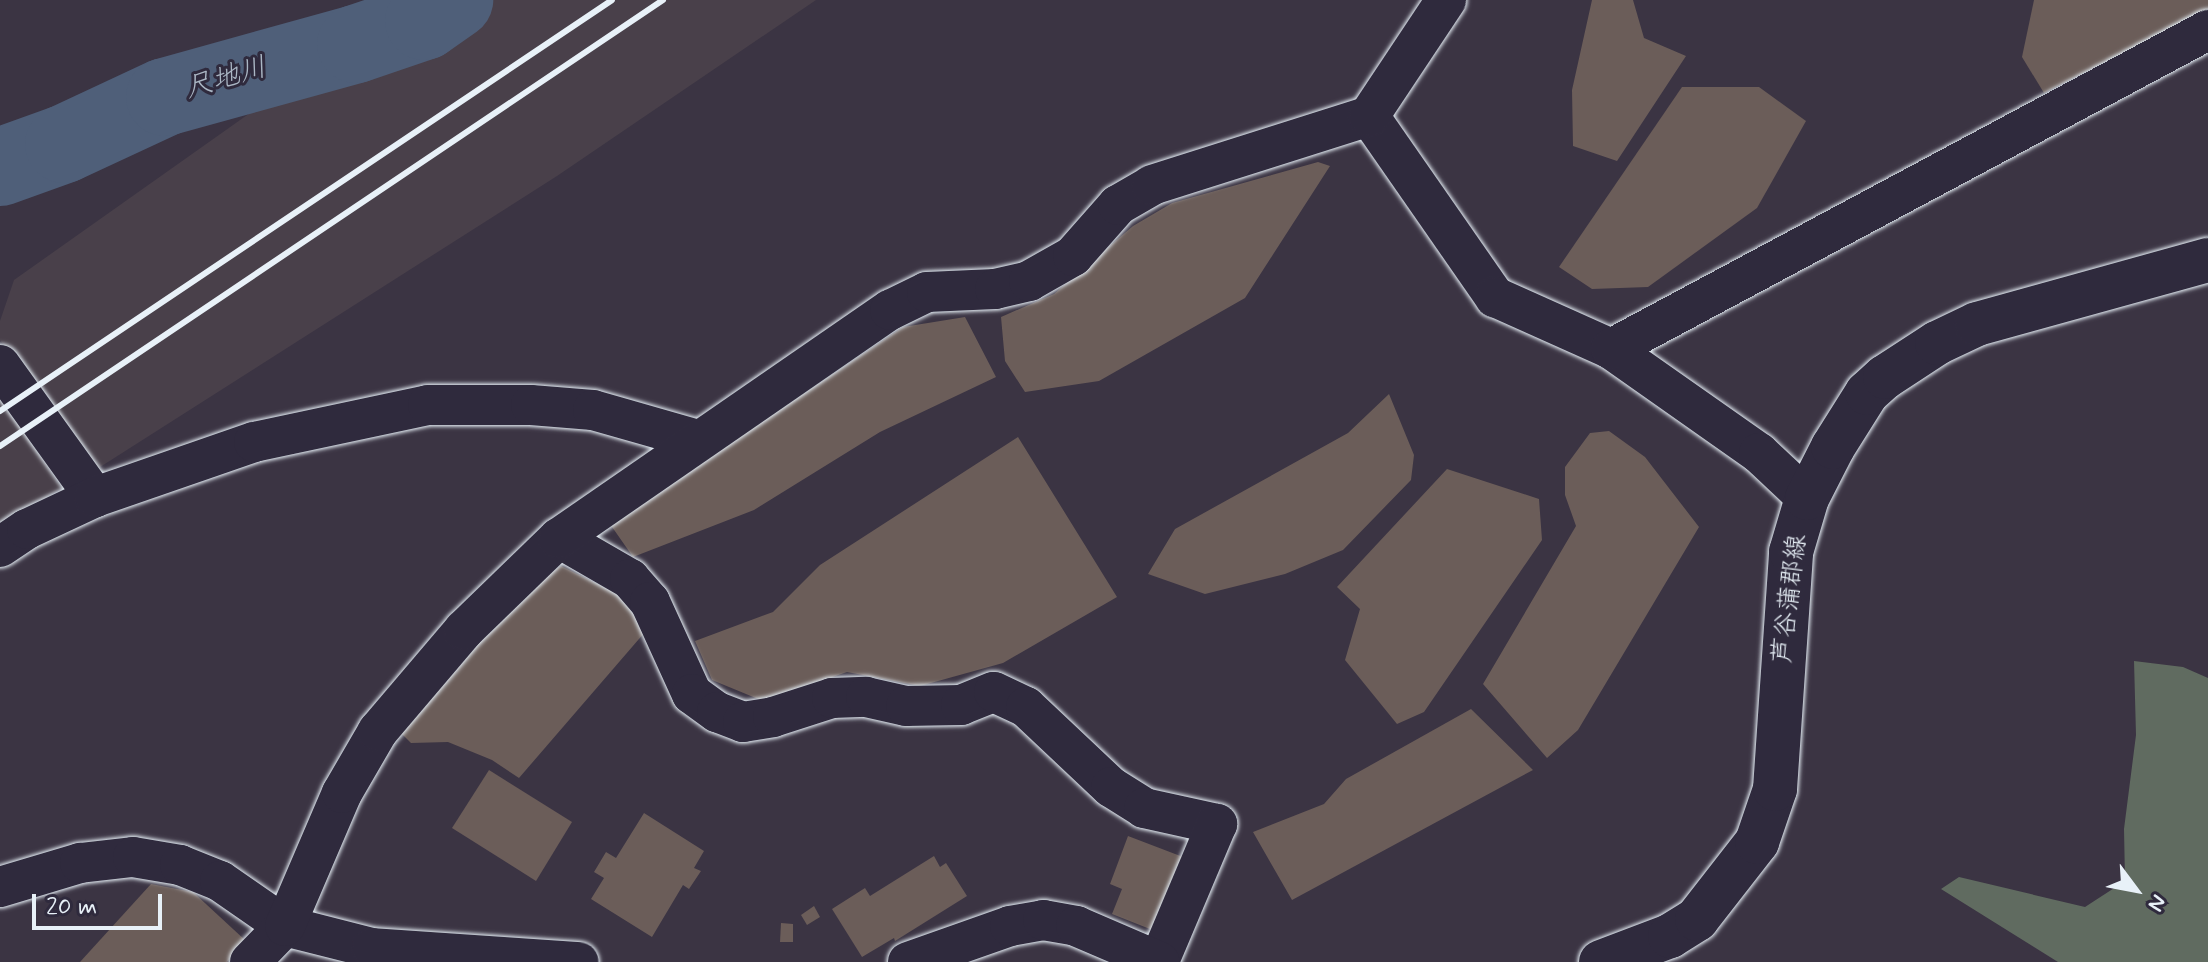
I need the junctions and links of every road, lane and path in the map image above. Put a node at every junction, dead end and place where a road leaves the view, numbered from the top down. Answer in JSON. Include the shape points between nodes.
{"nodes":[{"id":1,"x":1446,"y":0,"type":"edge"},
{"id":2,"x":2208,"y":30,"type":"edge"},
{"id":3,"x":1369,"y":116,"type":"junction"},
{"id":4,"x":2208,"y":260,"type":"edge"},
{"id":5,"x":1611,"y":349,"type":"junction"},
{"id":6,"x":0,"y":365,"type":"edge"},
{"id":7,"x":698,"y":440,"type":"junction"},
{"id":8,"x":95,"y":497,"type":"junction"},
{"id":9,"x":1807,"y":498,"type":"junction"},
{"id":10,"x":559,"y":538,"type":"junction"},
{"id":11,"x":0,"y":547,"type":"edge"},
{"id":12,"x":0,"y":887,"type":"edge"},
{"id":13,"x":285,"y":926,"type":"junction"},
{"id":14,"x":250,"y":962,"type":"edge"},
{"id":15,"x":579,"y":962,"type":"edge"},
{"id":16,"x":908,"y":962,"type":"edge"},
{"id":17,"x":1159,"y":962,"type":"edge"},
{"id":18,"x":1601,"y":962,"type":"edge"}],
"edges":[{"from":1,"to":3,"type":"street"},
{"from":2,"to":5,"type":"street"},
{"from":3,"to":5,"type":"street","via":[[1495,297]]},
{"from":3,"to":7,"type":"street","via":[[1152,185],[1118,205],[1073,256],[1029,281],[995,289],[927,292],[890,310]]},
{"from":4,"to":9,"type":"main road","name":"芦谷蒲郡線","via":[[1977,324],[1937,343],[1867,393]]},
{"from":5,"to":9,"type":"street","via":[[1759,453]]},
{"from":6,"to":8,"type":"street"},
{"from":7,"to":8,"type":"street","via":[[593,410],[428,405],[254,442]]},
{"from":7,"to":10,"type":"street"},
{"from":8,"to":11,"type":"street"},
{"from":9,"to":18,"type":"main road","name":"芦谷蒲郡線","via":[[1791,552],[1775,789],[1757,842],[1697,919],[1670,936]]},
{"from":10,"to":13,"type":"street","via":[[464,630],[378,731],[342,793]]},
{"from":10,"to":17,"type":"street","via":[[630,579],[650,602],[692,694],[717,712],[743,722],[832,698],[961,705],[994,692],[1026,707],[1111,787],[1144,808],[1217,824]]},
{"from":12,"to":13,"type":"street","via":[[80,863],[133,857],[180,865],[220,881]]},
{"from":13,"to":14,"type":"street"},
{"from":13,"to":15,"type":"street","via":[[372,948]]},
{"from":16,"to":17,"type":"street","via":[[1010,926],[1043,920],[1076,926]]}]}
